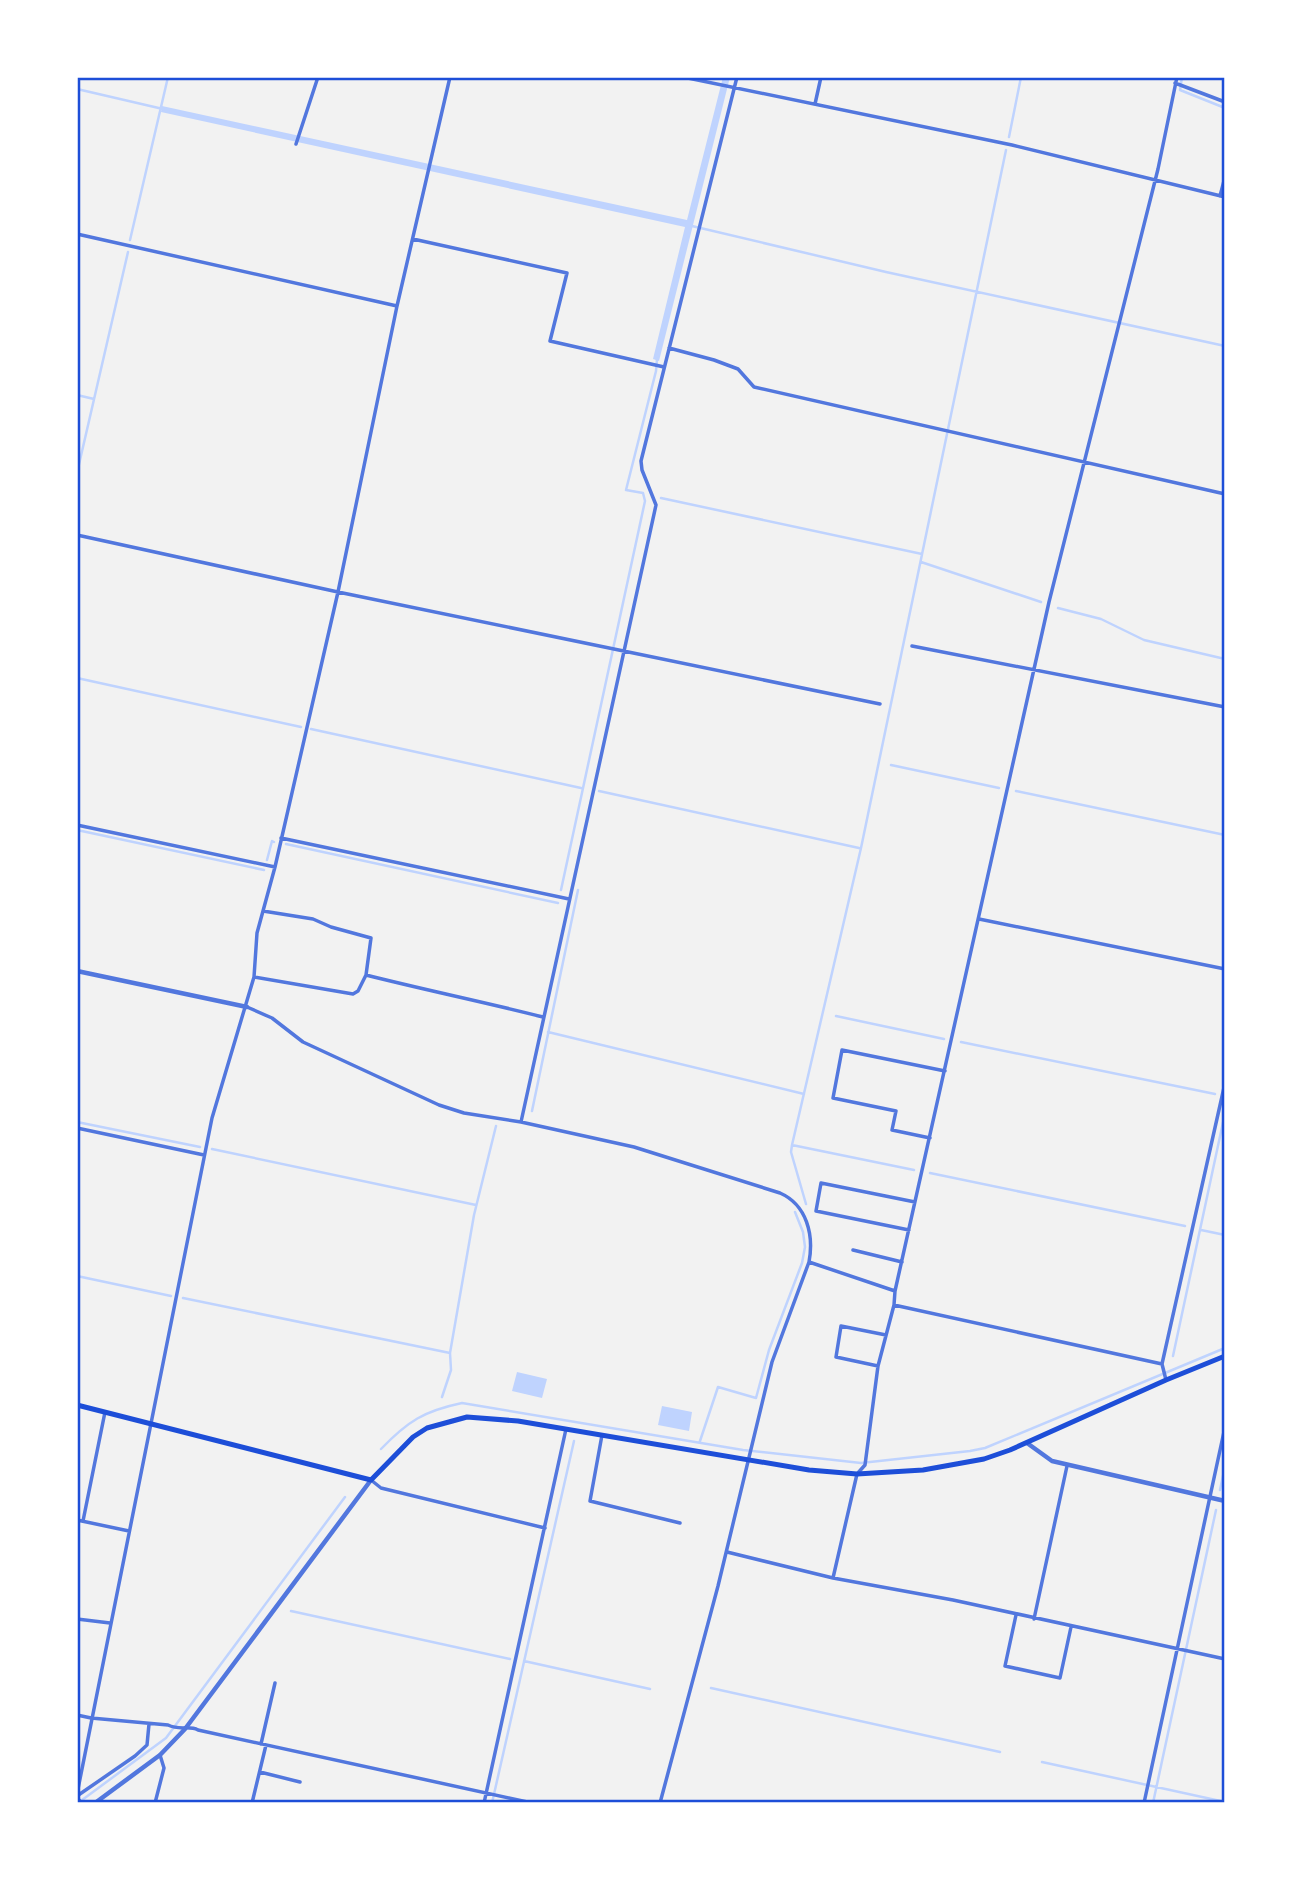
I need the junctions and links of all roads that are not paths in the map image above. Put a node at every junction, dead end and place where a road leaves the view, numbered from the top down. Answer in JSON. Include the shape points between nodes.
{"nodes":[{"id":1,"x":318,"y":77,"type":"edge"},
{"id":2,"x":450,"y":77,"type":"edge"},
{"id":3,"x":683,"y":77,"type":"edge"},
{"id":4,"x":737,"y":77,"type":"edge"},
{"id":5,"x":821,"y":77,"type":"edge"},
{"id":6,"x":1177,"y":77,"type":"edge"},
{"id":7,"x":1175,"y":83,"type":"junction"},
{"id":8,"x":735,"y":88,"type":"junction"},
{"id":9,"x":1225,"y":102,"type":"edge"},
{"id":10,"x":816,"y":104,"type":"junction"},
{"id":11,"x":296,"y":144,"type":"dead end"},
{"id":12,"x":1225,"y":177,"type":"edge"},
{"id":13,"x":1154,"y":178,"type":"junction"},
{"id":14,"x":1223,"y":196,"type":"edge"},
{"id":15,"x":77,"y":234,"type":"edge"},
{"id":16,"x":413,"y":239,"type":"junction"},
{"id":17,"x":397,"y":306,"type":"junction"},
{"id":18,"x":669,"y":348,"type":"junction"},
{"id":19,"x":664,"y":367,"type":"junction"},
{"id":20,"x":1083,"y":463,"type":"junction"},
{"id":21,"x":1225,"y":494,"type":"edge"},
{"id":22,"x":77,"y":536,"type":"edge"},
{"id":23,"x":338,"y":592,"type":"junction"},
{"id":24,"x":912,"y":646,"type":"dead end"},
{"id":25,"x":623,"y":651,"type":"junction"},
{"id":26,"x":1034,"y":671,"type":"junction"},
{"id":27,"x":880,"y":704,"type":"dead end"},
{"id":28,"x":1225,"y":707,"type":"edge"},
{"id":29,"x":77,"y":825,"type":"edge"},
{"id":30,"x":281,"y":838,"type":"junction"},
{"id":31,"x":275,"y":867,"type":"junction"},
{"id":32,"x":569,"y":899,"type":"junction"},
{"id":33,"x":263,"y":911,"type":"junction"},
{"id":34,"x":979,"y":919,"type":"junction"},
{"id":35,"x":1225,"y":969,"type":"edge"},
{"id":36,"x":77,"y":971,"type":"edge"},
{"id":37,"x":366,"y":975,"type":"junction"},
{"id":38,"x":254,"y":977,"type":"junction"},
{"id":39,"x":247,"y":1007,"type":"junction"},
{"id":40,"x":543,"y":1017,"type":"junction"},
{"id":41,"x":945,"y":1071,"type":"junction"},
{"id":42,"x":1225,"y":1083,"type":"edge"},
{"id":43,"x":521,"y":1122,"type":"junction"},
{"id":44,"x":77,"y":1128,"type":"edge"},
{"id":45,"x":930,"y":1138,"type":"junction"},
{"id":46,"x":204,"y":1155,"type":"junction"},
{"id":47,"x":915,"y":1202,"type":"junction"},
{"id":48,"x":909,"y":1230,"type":"junction"},
{"id":49,"x":853,"y":1250,"type":"dead end"},
{"id":50,"x":809,"y":1262,"type":"junction"},
{"id":51,"x":902,"y":1262,"type":"junction"},
{"id":52,"x":895,"y":1291,"type":"junction"},
{"id":53,"x":894,"y":1306,"type":"junction"},
{"id":54,"x":886,"y":1335,"type":"junction"},
{"id":55,"x":1225,"y":1356,"type":"edge"},
{"id":56,"x":1162,"y":1364,"type":"junction"},
{"id":57,"x":878,"y":1366,"type":"junction"},
{"id":58,"x":1166,"y":1380,"type":"junction"},
{"id":59,"x":77,"y":1405,"type":"edge"},
{"id":60,"x":106,"y":1412,"type":"junction"},
{"id":61,"x":150,"y":1424,"type":"junction"},
{"id":62,"x":1225,"y":1426,"type":"edge"},
{"id":63,"x":566,"y":1429,"type":"junction"},
{"id":64,"x":602,"y":1435,"type":"junction"},
{"id":65,"x":1027,"y":1443,"type":"junction"},
{"id":66,"x":750,"y":1461,"type":"junction"},
{"id":67,"x":1067,"y":1466,"type":"junction"},
{"id":68,"x":857,"y":1474,"type":"junction"},
{"id":69,"x":371,"y":1480,"type":"junction"},
{"id":70,"x":1210,"y":1497,"type":"junction"},
{"id":71,"x":1225,"y":1501,"type":"edge"},
{"id":72,"x":77,"y":1520,"type":"edge"},
{"id":73,"x":83,"y":1521,"type":"junction"},
{"id":74,"x":680,"y":1523,"type":"dead end"},
{"id":75,"x":545,"y":1528,"type":"junction"},
{"id":76,"x":129,"y":1531,"type":"junction"},
{"id":77,"x":726,"y":1552,"type":"junction"},
{"id":78,"x":833,"y":1578,"type":"junction"},
{"id":79,"x":1016,"y":1615,"type":"junction"},
{"id":80,"x":77,"y":1619,"type":"edge"},
{"id":81,"x":1034,"y":1619,"type":"junction"},
{"id":82,"x":110,"y":1623,"type":"junction"},
{"id":83,"x":1071,"y":1627,"type":"junction"},
{"id":84,"x":1177,"y":1649,"type":"junction"},
{"id":85,"x":1225,"y":1659,"type":"edge"},
{"id":86,"x":275,"y":1682,"type":"dead end"},
{"id":87,"x":77,"y":1715,"type":"edge"},
{"id":88,"x":91,"y":1718,"type":"junction"},
{"id":89,"x":149,"y":1724,"type":"junction"},
{"id":90,"x":185,"y":1729,"type":"junction"},
{"id":91,"x":264,"y":1745,"type":"junction"},
{"id":92,"x":160,"y":1755,"type":"junction"},
{"id":93,"x":260,"y":1772,"type":"junction"},
{"id":94,"x":79,"y":1773,"type":"edge"},
{"id":95,"x":300,"y":1782,"type":"dead end"},
{"id":96,"x":486,"y":1794,"type":"junction"},
{"id":97,"x":77,"y":1796,"type":"edge"},
{"id":98,"x":81,"y":1803,"type":"edge"},
{"id":99,"x":95,"y":1803,"type":"edge"},
{"id":100,"x":155,"y":1803,"type":"edge"},
{"id":101,"x":252,"y":1803,"type":"edge"},
{"id":102,"x":484,"y":1803,"type":"edge"},
{"id":103,"x":532,"y":1803,"type":"edge"},
{"id":104,"x":660,"y":1803,"type":"edge"},
{"id":105,"x":1144,"y":1803,"type":"edge"}],
"edges":[{"from":1,"to":11,"type":"street"},
{"from":2,"to":16,"type":"street"},
{"from":3,"to":8,"type":"street"},
{"from":4,"to":8,"type":"street"},
{"from":5,"to":10,"type":"street"},
{"from":6,"to":7,"type":"street"},
{"from":7,"to":9,"type":"street"},
{"from":7,"to":13,"type":"street"},
{"from":8,"to":10,"type":"street"},
{"from":8,"to":18,"type":"street"},
{"from":10,"to":13,"type":"street"},
{"from":12,"to":14,"type":"street"},
{"from":13,"to":14,"type":"street"},
{"from":13,"to":20,"type":"street"},
{"from":15,"to":17,"type":"street"},
{"from":16,"to":17,"type":"street"},
{"from":16,"to":19,"type":"street","via":[[567,273],[550,341]]},
{"from":17,"to":23,"type":"street"},
{"from":18,"to":19,"type":"street"},
{"from":18,"to":20,"type":"street","via":[[738,369],[754,387]]},
{"from":19,"to":25,"type":"street","via":[[641,461],[656,505]]},
{"from":20,"to":21,"type":"street"},
{"from":20,"to":26,"type":"street"},
{"from":22,"to":23,"type":"street"},
{"from":23,"to":25,"type":"street"},
{"from":23,"to":30,"type":"street"},
{"from":24,"to":26,"type":"street"},
{"from":25,"to":27,"type":"street"},
{"from":25,"to":32,"type":"street"},
{"from":26,"to":28,"type":"street"},
{"from":26,"to":34,"type":"street"},
{"from":29,"to":31,"type":"street"},
{"from":30,"to":31,"type":"street"},
{"from":30,"to":32,"type":"street"},
{"from":31,"to":33,"type":"street"},
{"from":32,"to":40,"type":"street"},
{"from":33,"to":37,"type":"street","via":[[313,919],[372,938]]},
{"from":33,"to":38,"type":"street"},
{"from":34,"to":35,"type":"street"},
{"from":34,"to":41,"type":"street"},
{"from":36,"to":39,"type":"street"},
{"from":37,"to":38,"type":"street","via":[[353,995]]},
{"from":37,"to":40,"type":"street"},
{"from":38,"to":39,"type":"street"},
{"from":39,"to":43,"type":"street","via":[[272,1018],[303,1042],[432,1102],[464,1113]]},
{"from":39,"to":46,"type":"street"},
{"from":40,"to":43,"type":"street"},
{"from":41,"to":45,"type":"street"},
{"from":41,"to":45,"type":"street","via":[[842,1050],[833,1098],[896,1111],[892,1130]]},
{"from":42,"to":56,"type":"street"},
{"from":43,"to":50,"type":"street","via":[[634,1147],[786,1196],[805,1217]]},
{"from":44,"to":46,"type":"street"},
{"from":45,"to":47,"type":"street"},
{"from":46,"to":61,"type":"street"},
{"from":47,"to":48,"type":"street"},
{"from":47,"to":48,"type":"street","via":[[821,1183],[816,1211]]},
{"from":48,"to":51,"type":"street"},
{"from":49,"to":51,"type":"street"},
{"from":50,"to":52,"type":"street"},
{"from":50,"to":66,"type":"street","via":[[772,1362]]},
{"from":51,"to":52,"type":"street"},
{"from":52,"to":53,"type":"street"},
{"from":53,"to":54,"type":"street"},
{"from":53,"to":56,"type":"street"},
{"from":54,"to":57,"type":"street"},
{"from":54,"to":57,"type":"street","via":[[841,1326],[836,1357]]},
{"from":55,"to":58,"type":"main road"},
{"from":56,"to":58,"type":"street"},
{"from":57,"to":68,"type":"street","via":[[865,1465]]},
{"from":58,"to":65,"type":"main road"},
{"from":59,"to":60,"type":"main road"},
{"from":60,"to":61,"type":"main road"},
{"from":60,"to":73,"type":"street"},
{"from":61,"to":69,"type":"main road"},
{"from":61,"to":76,"type":"street"},
{"from":62,"to":70,"type":"street"},
{"from":63,"to":64,"type":"main road"},
{"from":63,"to":69,"type":"main road","via":[[493,1417],[444,1422],[413,1437]]},
{"from":63,"to":75,"type":"street"},
{"from":64,"to":66,"type":"main road"},
{"from":64,"to":74,"type":"street","via":[[590,1502]]},
{"from":65,"to":67,"type":"street"},
{"from":65,"to":68,"type":"main road","via":[[960,1464]]},
{"from":66,"to":68,"type":"main road"},
{"from":66,"to":77,"type":"street"},
{"from":67,"to":70,"type":"street"},
{"from":67,"to":81,"type":"street"},
{"from":68,"to":78,"type":"street"},
{"from":69,"to":75,"type":"street","via":[[381,1488]]},
{"from":69,"to":90,"type":"street"},
{"from":70,"to":71,"type":"street"},
{"from":70,"to":84,"type":"street"},
{"from":72,"to":73,"type":"street"},
{"from":73,"to":76,"type":"street"},
{"from":75,"to":96,"type":"street"},
{"from":76,"to":82,"type":"street"},
{"from":77,"to":78,"type":"street"},
{"from":77,"to":104,"type":"street"},
{"from":78,"to":79,"type":"street"},
{"from":79,"to":81,"type":"street"},
{"from":79,"to":83,"type":"street","via":[[1004,1665],[1060,1678]]},
{"from":80,"to":82,"type":"street"},
{"from":81,"to":83,"type":"street"},
{"from":82,"to":88,"type":"street"},
{"from":83,"to":84,"type":"street"},
{"from":84,"to":85,"type":"street"},
{"from":84,"to":105,"type":"street"},
{"from":86,"to":91,"type":"street"},
{"from":87,"to":88,"type":"street"},
{"from":88,"to":89,"type":"street"},
{"from":88,"to":94,"type":"street"},
{"from":89,"to":90,"type":"street"},
{"from":89,"to":97,"type":"street","via":[[148,1745]]},
{"from":90,"to":91,"type":"street"},
{"from":90,"to":92,"type":"street"},
{"from":91,"to":93,"type":"street"},
{"from":91,"to":96,"type":"street"},
{"from":92,"to":99,"type":"street"},
{"from":92,"to":100,"type":"street","via":[[164,1768]]},
{"from":93,"to":95,"type":"street"},
{"from":93,"to":101,"type":"street"},
{"from":94,"to":97,"type":"street"},
{"from":96,"to":102,"type":"street"},
{"from":96,"to":103,"type":"street"},
{"from":97,"to":98,"type":"street"}]}
